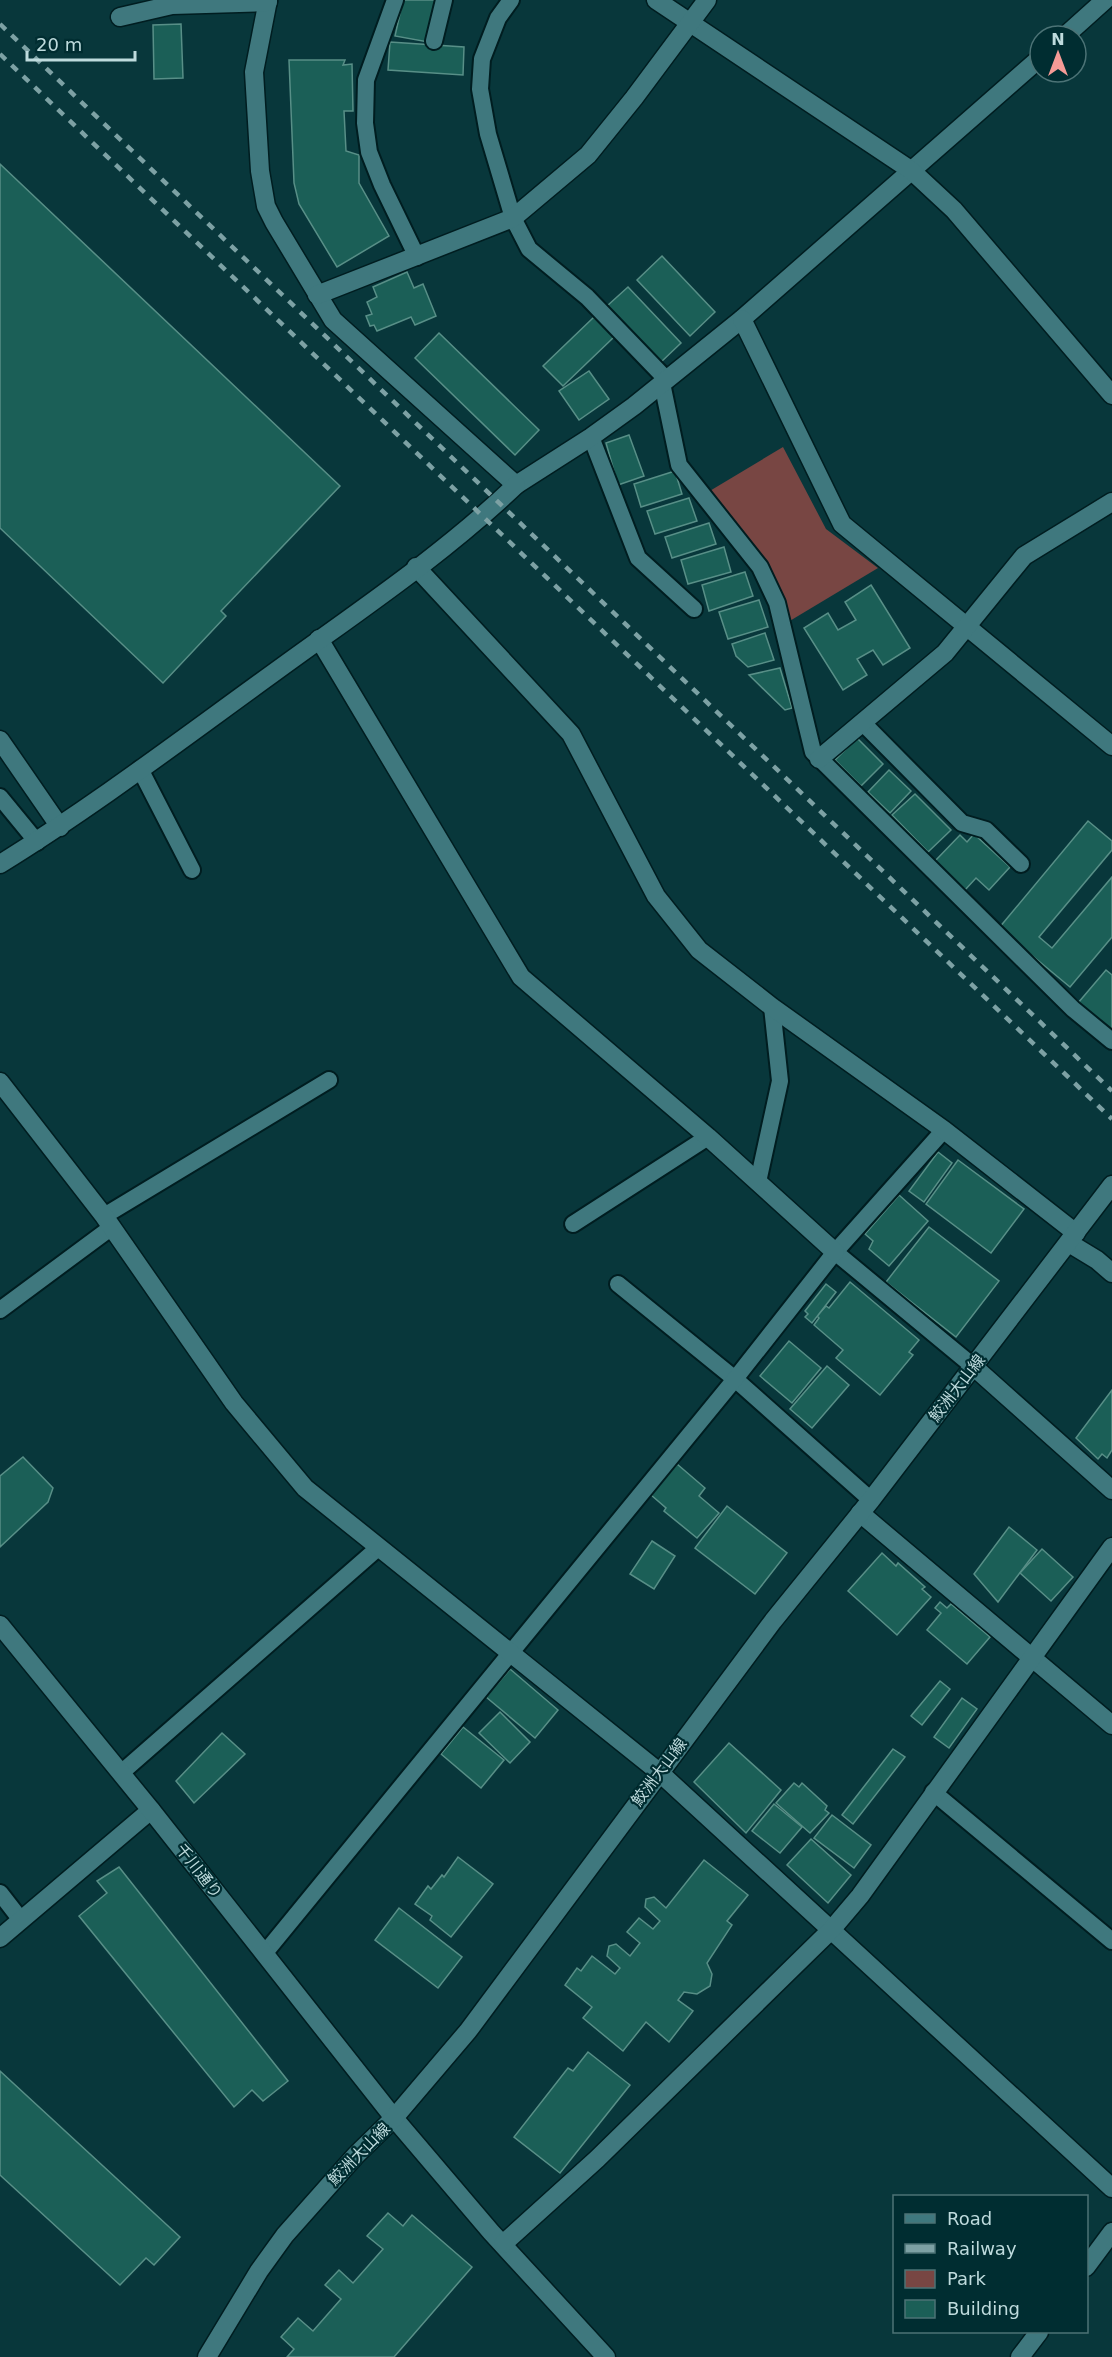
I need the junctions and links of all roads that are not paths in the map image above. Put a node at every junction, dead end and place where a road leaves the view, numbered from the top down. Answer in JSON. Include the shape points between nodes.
{"nodes":[{"id":1,"x":395,"y":0,"type":"edge"},
{"id":2,"x":444,"y":0,"type":"edge"},
{"id":3,"x":511,"y":0,"type":"edge"},
{"id":4,"x":656,"y":0,"type":"edge"},
{"id":5,"x":707,"y":0,"type":"edge"},
{"id":6,"x":1105,"y":0,"type":"edge"},
{"id":7,"x":268,"y":1,"type":"edge"},
{"id":8,"x":188,"y":2,"type":"edge"},
{"id":9,"x":120,"y":16,"type":"dead end"},
{"id":10,"x":690,"y":23,"type":"junction"},
{"id":11,"x":1078,"y":24,"type":"edge"},
{"id":12,"x":434,"y":40,"type":"dead end"},
{"id":13,"x":1028,"y":69,"type":"edge"},
{"id":14,"x":912,"y":171,"type":"junction"},
{"id":15,"x":513,"y":218,"type":"junction"},
{"id":16,"x":417,"y":256,"type":"junction"},
{"id":17,"x":316,"y":295,"type":"junction"},
{"id":18,"x":742,"y":319,"type":"junction"},
{"id":19,"x":665,"y":381,"type":"junction"},
{"id":20,"x":1112,"y":395,"type":"edge"},
{"id":21,"x":591,"y":437,"type":"junction"},
{"id":22,"x":516,"y":485,"type":"junction"},
{"id":23,"x":1112,"y":502,"type":"edge"},
{"id":24,"x":416,"y":567,"type":"junction"},
{"id":25,"x":694,"y":609,"type":"dead end"},
{"id":26,"x":966,"y":627,"type":"junction"},
{"id":27,"x":320,"y":639,"type":"junction"},
{"id":28,"x":863,"y":723,"type":"junction"},
{"id":29,"x":0,"y":740,"type":"edge"},
{"id":30,"x":1112,"y":747,"type":"edge"},
{"id":31,"x":819,"y":759,"type":"junction"},
{"id":32,"x":140,"y":769,"type":"junction"},
{"id":33,"x":0,"y":797,"type":"edge"},
{"id":34,"x":60,"y":827,"type":"junction"},
{"id":35,"x":37,"y":842,"type":"junction"},
{"id":36,"x":0,"y":864,"type":"edge"},
{"id":37,"x":1022,"y":864,"type":"dead end"},
{"id":38,"x":192,"y":870,"type":"dead end"},
{"id":39,"x":772,"y":1006,"type":"junction"},
{"id":40,"x":1112,"y":1041,"type":"edge"},
{"id":41,"x":329,"y":1080,"type":"dead end"},
{"id":42,"x":0,"y":1082,"type":"edge"},
{"id":43,"x":944,"y":1130,"type":"junction"},
{"id":44,"x":708,"y":1137,"type":"junction"},
{"id":45,"x":758,"y":1182,"type":"junction"},
{"id":46,"x":1112,"y":1185,"type":"edge"},
{"id":47,"x":108,"y":1221,"type":"junction"},
{"id":48,"x":573,"y":1224,"type":"dead end"},
{"id":49,"x":1073,"y":1238,"type":"junction"},
{"id":50,"x":835,"y":1252,"type":"junction"},
{"id":51,"x":1112,"y":1273,"type":"edge"},
{"id":52,"x":618,"y":1284,"type":"dead end"},
{"id":53,"x":0,"y":1310,"type":"edge"},
{"id":54,"x":974,"y":1367,"type":"junction"},
{"id":55,"x":735,"y":1378,"type":"junction"},
{"id":56,"x":1112,"y":1490,"type":"edge"},
{"id":57,"x":866,"y":1506,"type":"junction"},
{"id":58,"x":1112,"y":1546,"type":"edge"},
{"id":59,"x":378,"y":1548,"type":"junction"},
{"id":60,"x":0,"y":1625,"type":"edge"},
{"id":61,"x":512,"y":1652,"type":"junction"},
{"id":62,"x":1032,"y":1657,"type":"junction"},
{"id":63,"x":1112,"y":1725,"type":"edge"},
{"id":64,"x":659,"y":1772,"type":"junction"},
{"id":65,"x":121,"y":1773,"type":"junction"},
{"id":66,"x":933,"y":1792,"type":"junction"},
{"id":67,"x":151,"y":1810,"type":"junction"},
{"id":68,"x":0,"y":1893,"type":"edge"},
{"id":69,"x":21,"y":1920,"type":"junction"},
{"id":70,"x":832,"y":1929,"type":"junction"},
{"id":71,"x":0,"y":1938,"type":"edge"},
{"id":72,"x":1112,"y":1941,"type":"edge"},
{"id":73,"x":264,"y":1954,"type":"junction"},
{"id":74,"x":394,"y":2118,"type":"junction"},
{"id":75,"x":1112,"y":2188,"type":"edge"},
{"id":76,"x":1112,"y":2232,"type":"edge"},
{"id":77,"x":503,"y":2244,"type":"junction"},
{"id":78,"x":1088,"y":2263,"type":"edge"},
{"id":79,"x":1038,"y":2333,"type":"edge"},
{"id":80,"x":600,"y":2355,"type":"edge"},
{"id":81,"x":207,"y":2357,"type":"edge"},
{"id":82,"x":1020,"y":2357,"type":"edge"}],
"edges":[{"from":1,"to":16,"type":"lane","via":[[366,80],[365,123],[369,152]]},
{"from":2,"to":12,"type":"lane"},
{"from":3,"to":15,"type":"lane","via":[[498,18],[482,58],[480,88],[488,134]]},
{"from":4,"to":10,"type":"street"},
{"from":5,"to":10,"type":"street"},
{"from":6,"to":11,"type":"street"},
{"from":7,"to":8,"type":"street"},
{"from":7,"to":17,"type":"street","via":[[254,72],[264,194],[274,222]]},
{"from":8,"to":9,"type":"street"},
{"from":10,"to":14,"type":"street"},
{"from":10,"to":15,"type":"street","via":[[588,155]]},
{"from":13,"to":14,"type":"street"},
{"from":14,"to":18,"type":"street"},
{"from":14,"to":20,"type":"street","via":[[954,210]]},
{"from":15,"to":16,"type":"street"},
{"from":15,"to":19,"type":"lane","via":[[529,249],[587,297]]},
{"from":16,"to":17,"type":"street"},
{"from":17,"to":22,"type":"street","via":[[333,320]]},
{"from":18,"to":19,"type":"street"},
{"from":18,"to":26,"type":"street","via":[[842,524]]},
{"from":19,"to":21,"type":"street"},
{"from":19,"to":31,"type":"lane","via":[[679,465],[760,567],[777,603],[813,752]]},
{"from":21,"to":22,"type":"street"},
{"from":21,"to":25,"type":"lane","via":[[638,558]]},
{"from":22,"to":24,"type":"street"},
{"from":23,"to":26,"type":"street","via":[[1024,556]]},
{"from":24,"to":27,"type":"street"},
{"from":24,"to":39,"type":"street","via":[[571,734],[657,896],[699,950]]},
{"from":26,"to":28,"type":"street","via":[[945,652]]},
{"from":26,"to":30,"type":"street"},
{"from":27,"to":32,"type":"street"},
{"from":27,"to":44,"type":"street","via":[[521,977]]},
{"from":28,"to":31,"type":"street"},
{"from":28,"to":37,"type":"lane","via":[[962,823],[986,830]]},
{"from":29,"to":34,"type":"street"},
{"from":31,"to":40,"type":"lane","via":[[1073,1009]]},
{"from":32,"to":34,"type":"street"},
{"from":32,"to":38,"type":"lane"},
{"from":33,"to":35,"type":"lane"},
{"from":34,"to":35,"type":"street"},
{"from":35,"to":36,"type":"street"},
{"from":39,"to":43,"type":"street"},
{"from":39,"to":45,"type":"lane","via":[[780,1081]]},
{"from":41,"to":47,"type":"lane"},
{"from":42,"to":47,"type":"street"},
{"from":43,"to":49,"type":"street"},
{"from":43,"to":50,"type":"lane"},
{"from":44,"to":45,"type":"street"},
{"from":44,"to":48,"type":"lane"},
{"from":45,"to":50,"type":"street"},
{"from":46,"to":49,"type":"street","name":"鮫洲大山線"},
{"from":47,"to":53,"type":"lane"},
{"from":47,"to":59,"type":"street","via":[[234,1402],[305,1488]]},
{"from":49,"to":51,"type":"street"},
{"from":49,"to":54,"type":"street","name":"鮫洲大山線"},
{"from":50,"to":54,"type":"lane"},
{"from":50,"to":55,"type":"lane"},
{"from":52,"to":55,"type":"lane"},
{"from":54,"to":56,"type":"street"},
{"from":54,"to":57,"type":"street","name":"鮫洲大山線"},
{"from":55,"to":57,"type":"lane"},
{"from":55,"to":61,"type":"lane"},
{"from":57,"to":62,"type":"street"},
{"from":57,"to":64,"type":"street","name":"鮫洲大山線"},
{"from":58,"to":62,"type":"street"},
{"from":59,"to":61,"type":"street"},
{"from":59,"to":65,"type":"lane"},
{"from":60,"to":65,"type":"street","name":"千川通り"},
{"from":61,"to":64,"type":"street"},
{"from":61,"to":73,"type":"lane"},
{"from":62,"to":63,"type":"street"},
{"from":62,"to":66,"type":"street"},
{"from":64,"to":70,"type":"street"},
{"from":64,"to":74,"type":"street","name":"鮫洲大山線","via":[[468,2031]]},
{"from":65,"to":67,"type":"street","name":"千川通り"},
{"from":66,"to":70,"type":"street"},
{"from":66,"to":72,"type":"lane"},
{"from":67,"to":69,"type":"street"},
{"from":67,"to":73,"type":"street","name":"千川通り"},
{"from":68,"to":69,"type":"lane"},
{"from":69,"to":71,"type":"street"},
{"from":70,"to":75,"type":"street"},
{"from":70,"to":77,"type":"street"},
{"from":73,"to":74,"type":"street","name":"千川通り"},
{"from":74,"to":77,"type":"street","name":"千川通り"},
{"from":74,"to":81,"type":"street","name":"鮫洲大山線","via":[[285,2235]]},
{"from":76,"to":78,"type":"street"},
{"from":77,"to":80,"type":"street","name":"千川通り"},
{"from":79,"to":82,"type":"street"}]}
